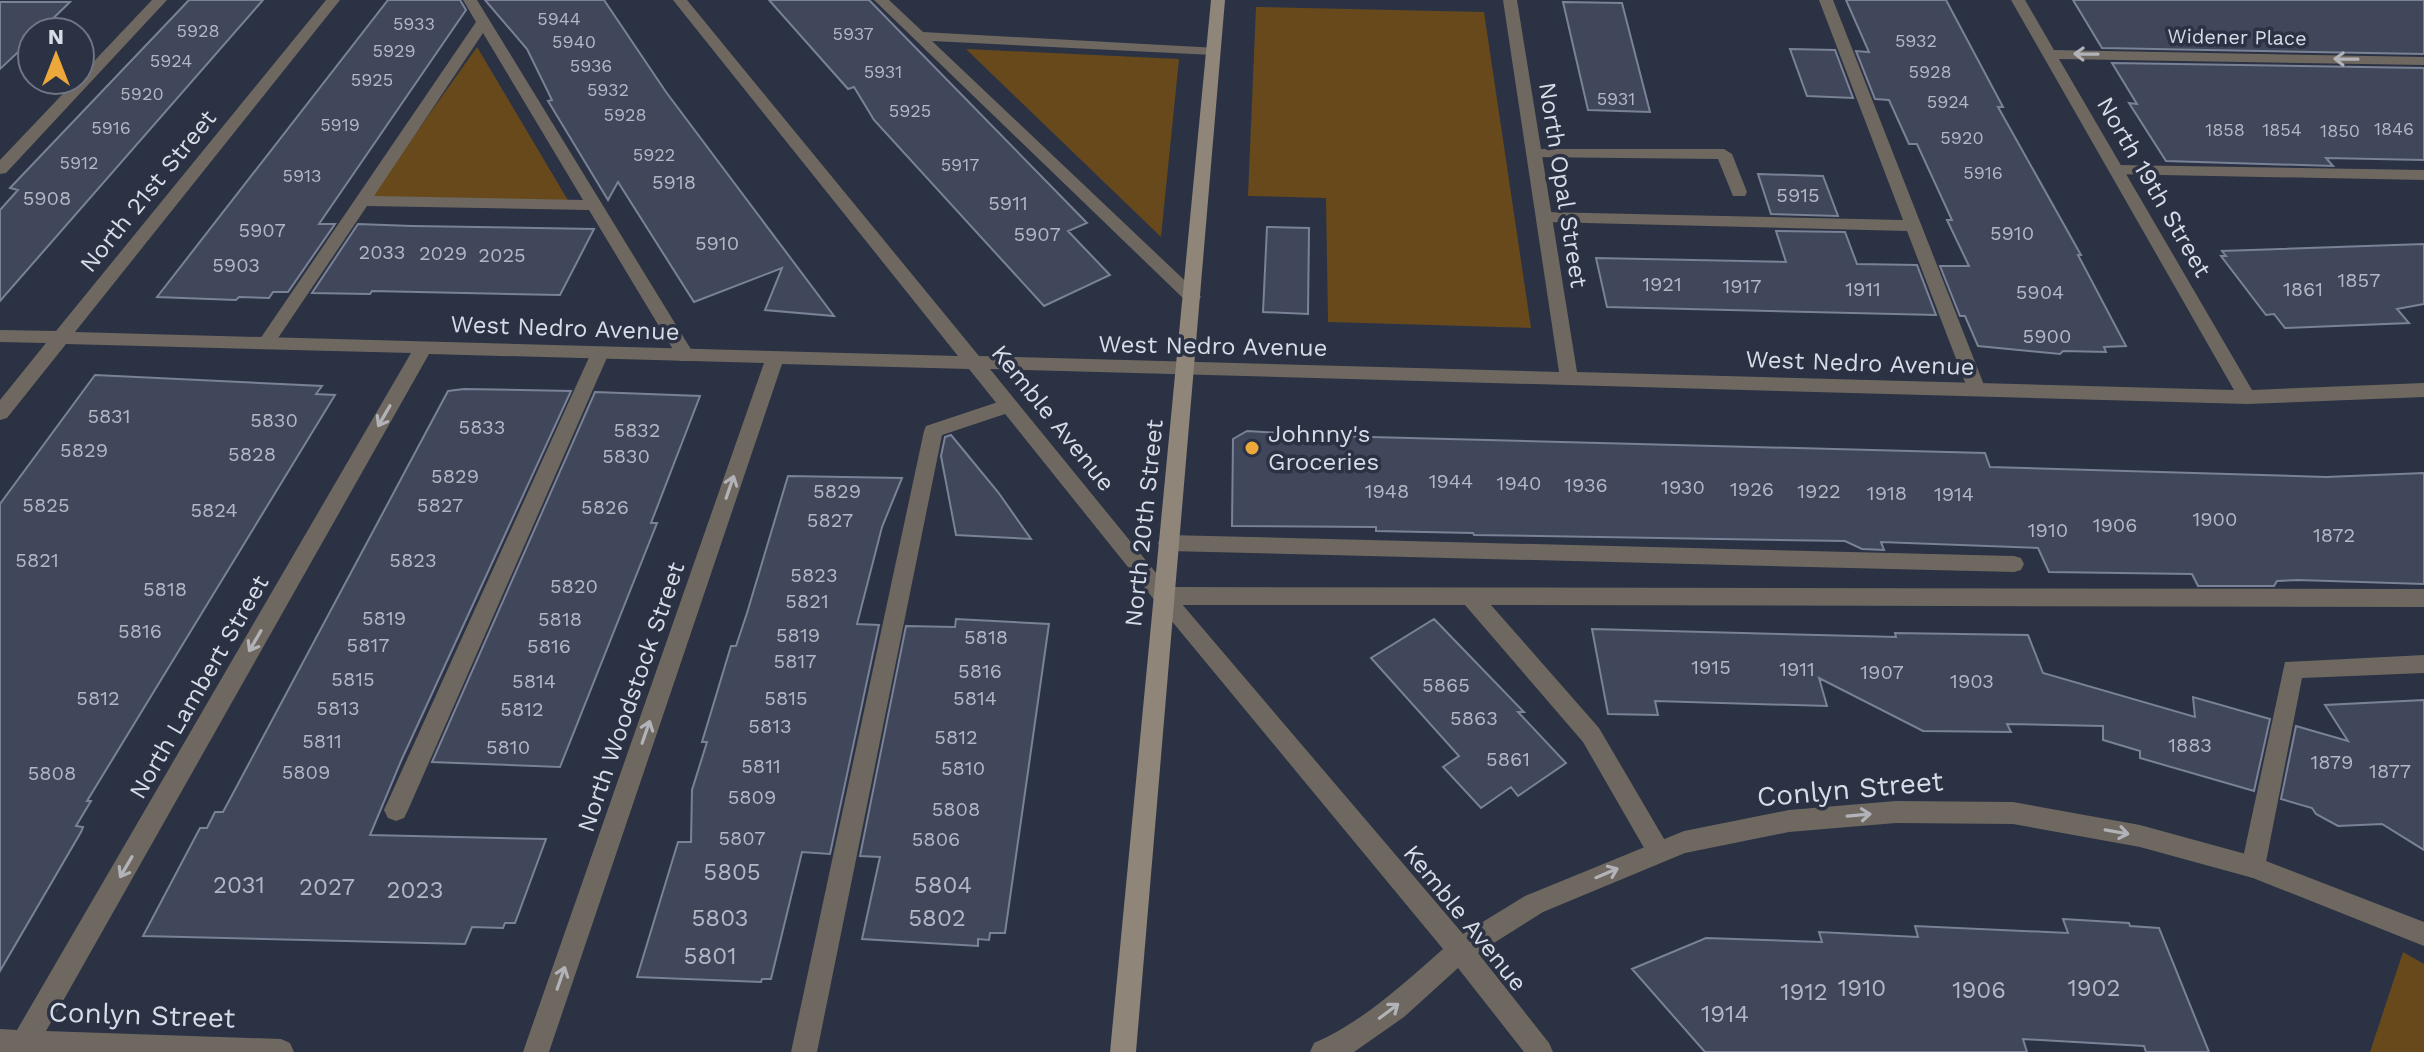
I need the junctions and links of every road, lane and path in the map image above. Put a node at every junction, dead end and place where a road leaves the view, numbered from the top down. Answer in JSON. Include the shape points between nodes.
{"nodes":[{"id":1,"x":160,"y":0,"type":"edge"},
{"id":2,"x":333,"y":0,"type":"edge"},
{"id":3,"x":470,"y":0,"type":"edge"},
{"id":4,"x":680,"y":0,"type":"edge"},
{"id":5,"x":881,"y":0,"type":"edge"},
{"id":6,"x":1218,"y":0,"type":"edge"},
{"id":7,"x":1510,"y":0,"type":"edge"},
{"id":8,"x":1826,"y":0,"type":"edge"},
{"id":9,"x":2018,"y":0,"type":"edge"},
{"id":10,"x":483,"y":22,"type":"junction"},
{"id":11,"x":918,"y":36,"type":"junction"},
{"id":12,"x":1213,"y":51,"type":"junction"},
{"id":13,"x":2049,"y":54,"type":"junction"},
{"id":14,"x":2424,"y":61,"type":"edge"},
{"id":15,"x":1534,"y":154,"type":"junction"},
{"id":16,"x":0,"y":169,"type":"edge"},
{"id":17,"x":2117,"y":170,"type":"junction"},
{"id":18,"x":2424,"y":175,"type":"edge"},
{"id":19,"x":1739,"y":192,"type":"dead end"},
{"id":20,"x":360,"y":201,"type":"junction"},
{"id":21,"x":595,"y":205,"type":"junction"},
{"id":22,"x":1544,"y":217,"type":"junction"},
{"id":23,"x":1914,"y":226,"type":"junction"},
{"id":24,"x":1192,"y":297,"type":"junction"},
{"id":25,"x":0,"y":336,"type":"edge"},
{"id":26,"x":61,"y":337,"type":"junction"},
{"id":27,"x":266,"y":343,"type":"junction"},
{"id":28,"x":423,"y":348,"type":"junction"},
{"id":29,"x":600,"y":353,"type":"junction"},
{"id":30,"x":686,"y":356,"type":"junction"},
{"id":31,"x":775,"y":358,"type":"junction"},
{"id":32,"x":975,"y":362,"type":"junction"},
{"id":33,"x":1186,"y":369,"type":"junction"},
{"id":34,"x":1569,"y":378,"type":"junction"},
{"id":35,"x":1977,"y":390,"type":"junction"},
{"id":36,"x":2424,"y":390,"type":"edge"},
{"id":37,"x":2247,"y":397,"type":"junction"},
{"id":38,"x":1010,"y":405,"type":"junction"},
{"id":39,"x":0,"y":413,"type":"edge"},
{"id":40,"x":1168,"y":543,"type":"junction"},
{"id":41,"x":2014,"y":564,"type":"dead end"},
{"id":42,"x":1163,"y":596,"type":"junction"},
{"id":43,"x":1470,"y":596,"type":"junction"},
{"id":44,"x":2424,"y":598,"type":"edge"},
{"id":45,"x":2424,"y":664,"type":"edge"},
{"id":46,"x":396,"y":810,"type":"dead end"},
{"id":47,"x":1659,"y":852,"type":"junction"},
{"id":48,"x":2253,"y":867,"type":"junction"},
{"id":49,"x":2424,"y":934,"type":"edge"},
{"id":50,"x":1460,"y":950,"type":"junction"},
{"id":51,"x":15,"y":1045,"type":"edge"},
{"id":52,"x":281,"y":1052,"type":"edge"},
{"id":53,"x":536,"y":1052,"type":"edge"},
{"id":54,"x":804,"y":1052,"type":"edge"},
{"id":55,"x":1123,"y":1052,"type":"edge"},
{"id":56,"x":1323,"y":1052,"type":"edge"},
{"id":57,"x":1540,"y":1052,"type":"edge"}],
"edges":[{"from":1,"to":16,"type":"street"},
{"from":2,"to":26,"type":"street","name":"North 21st Street"},
{"from":3,"to":10,"type":"street"},
{"from":4,"to":32,"type":"street","name":"Kemble Avenue"},
{"from":5,"to":11,"type":"street"},
{"from":6,"to":12,"type":"street","name":"North 20th Street"},
{"from":7,"to":15,"type":"street","name":"North Opal Street"},
{"from":8,"to":23,"type":"street"},
{"from":9,"to":13,"type":"street","name":"North 19th Street"},
{"from":10,"to":20,"type":"street"},
{"from":10,"to":21,"type":"street"},
{"from":11,"to":12,"type":"street"},
{"from":11,"to":24,"type":"street"},
{"from":12,"to":24,"type":"street","name":"North 20th Street"},
{"from":14,"to":13,"type":"street","name":"Widener Place","one_way":true},
{"from":13,"to":17,"type":"street","name":"North 19th Street"},
{"from":15,"to":19,"type":"street","via":[[1724,154]]},
{"from":15,"to":22,"type":"street","name":"North Opal Street"},
{"from":17,"to":18,"type":"street"},
{"from":17,"to":37,"type":"street","name":"North 19th Street"},
{"from":20,"to":21,"type":"street"},
{"from":20,"to":27,"type":"street"},
{"from":21,"to":30,"type":"street"},
{"from":22,"to":23,"type":"street"},
{"from":22,"to":34,"type":"street","name":"North Opal Street"},
{"from":23,"to":35,"type":"street"},
{"from":24,"to":33,"type":"street","name":"North 20th Street"},
{"from":25,"to":26,"type":"street","name":"West Nedro Avenue"},
{"from":26,"to":27,"type":"street","name":"West Nedro Avenue"},
{"from":26,"to":39,"type":"street","name":"North 21st Street"},
{"from":27,"to":28,"type":"street","name":"West Nedro Avenue"},
{"from":28,"to":29,"type":"street","name":"West Nedro Avenue"},
{"from":28,"to":51,"type":"street","name":"North Lambert Street","one_way":true},
{"from":29,"to":30,"type":"street","name":"West Nedro Avenue"},
{"from":29,"to":46,"type":"street"},
{"from":30,"to":31,"type":"street","name":"West Nedro Avenue"},
{"from":31,"to":32,"type":"street","name":"West Nedro Avenue"},
{"from":53,"to":31,"type":"street","name":"North Woodstock Street","one_way":true},
{"from":32,"to":33,"type":"street","name":"West Nedro Avenue"},
{"from":32,"to":38,"type":"street","name":"Kemble Avenue"},
{"from":33,"to":34,"type":"street","name":"West Nedro Avenue"},
{"from":33,"to":40,"type":"street","name":"North 20th Street"},
{"from":34,"to":35,"type":"street","name":"West Nedro Avenue"},
{"from":35,"to":37,"type":"street","name":"West Nedro Avenue"},
{"from":36,"to":37,"type":"street","name":"West Nedro Avenue"},
{"from":38,"to":42,"type":"street","name":"Kemble Avenue"},
{"from":38,"to":54,"type":"street","via":[[933,431]]},
{"from":40,"to":41,"type":"street"},
{"from":40,"to":42,"type":"street","name":"North 20th Street"},
{"from":42,"to":43,"type":"street"},
{"from":42,"to":50,"type":"street","name":"Kemble Avenue"},
{"from":42,"to":55,"type":"street","name":"North 20th Street"},
{"from":43,"to":44,"type":"street"},
{"from":43,"to":47,"type":"street","via":[[1591,735]]},
{"from":45,"to":48,"type":"street","via":[[2293,669]]},
{"from":47,"to":48,"type":"street","name":"Conlyn Street","one_way":true,"via":[[1789,821],[1896,812],[2013,813],[2140,836]]},
{"from":50,"to":47,"type":"street","name":"Conlyn Street","one_way":true,"via":[[1534,904]]},
{"from":48,"to":49,"type":"street","name":"Conlyn Street"},
{"from":56,"to":50,"type":"street","name":"Conlyn Street","one_way":true,"via":[[1395,1008]]},
{"from":50,"to":57,"type":"street","name":"Kemble Avenue"},
{"from":51,"to":52,"type":"street","name":"Conlyn Street"}]}
